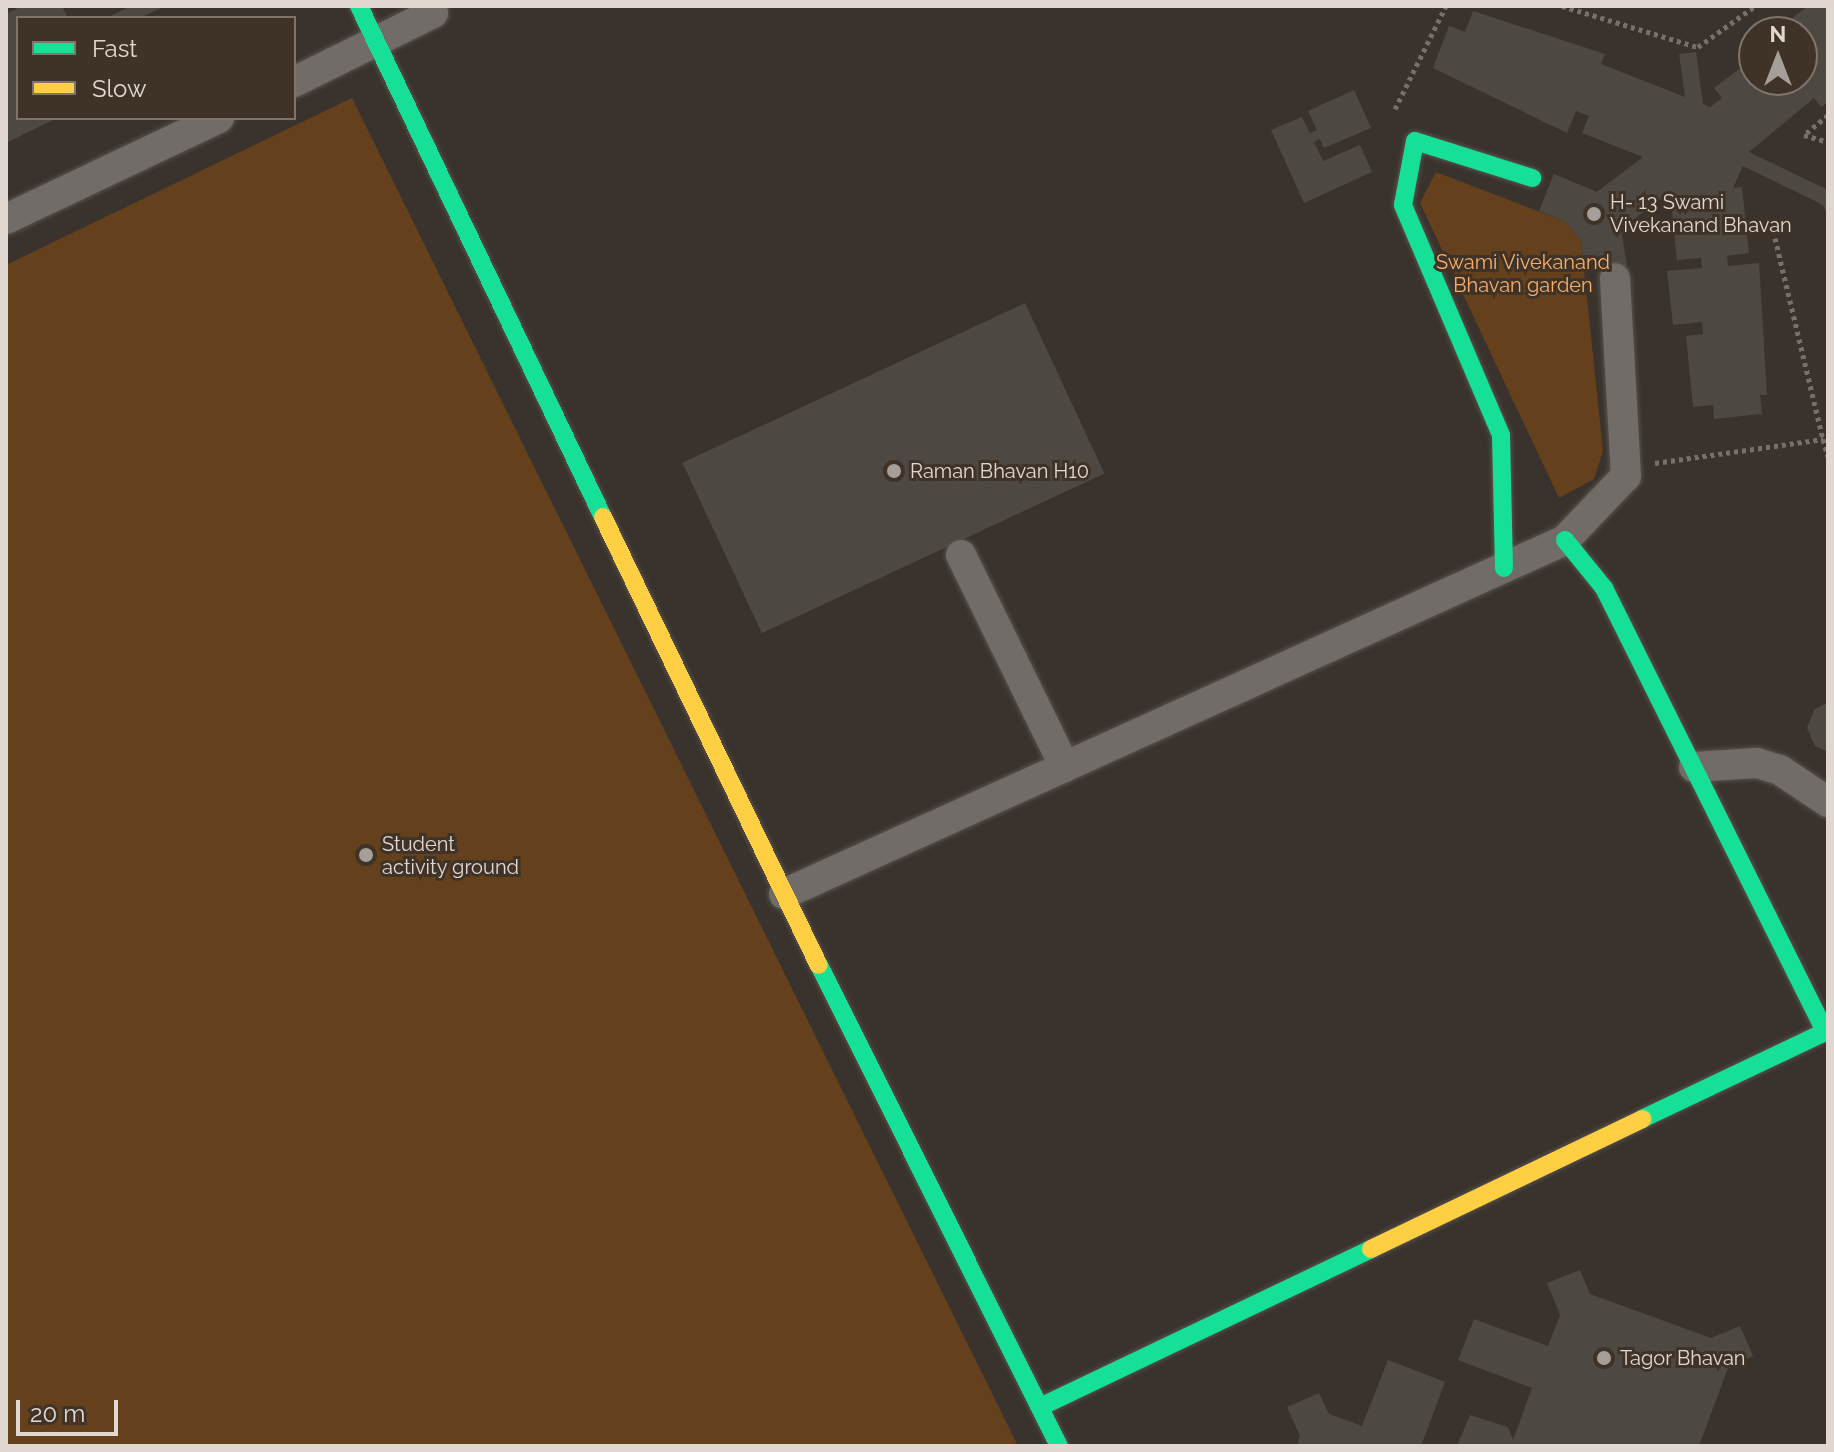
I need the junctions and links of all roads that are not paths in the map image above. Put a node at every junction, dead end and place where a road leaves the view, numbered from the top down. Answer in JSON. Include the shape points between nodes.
{"nodes":[{"id":1,"x":359,"y":6,"type":"edge"},
{"id":2,"x":430,"y":6,"type":"edge"},
{"id":3,"x":377,"y":43,"type":"junction"},
{"id":4,"x":296,"y":81,"type":"edge"},
{"id":5,"x":215,"y":120,"type":"edge"},
{"id":6,"x":1532,"y":178,"type":"dead end"},
{"id":7,"x":6,"y":219,"type":"edge"},
{"id":8,"x":1615,"y":278,"type":"dead end"},
{"id":9,"x":1565,"y":540,"type":"junction"},
{"id":10,"x":961,"y":555,"type":"dead end"},
{"id":11,"x":1504,"y":568,"type":"junction"},
{"id":12,"x":1065,"y":767,"type":"junction"},
{"id":13,"x":1694,"y":767,"type":"junction"},
{"id":14,"x":1828,"y":802,"type":"edge"},
{"id":15,"x":784,"y":894,"type":"junction"},
{"id":16,"x":1827,"y":1031,"type":"edge"},
{"id":17,"x":1040,"y":1407,"type":"junction"},
{"id":18,"x":1059,"y":1446,"type":"edge"}],
"edges":[{"from":1,"to":3,"type":"street"},
{"from":2,"to":3,"type":"street","via":[[433,13]]},
{"from":3,"to":4,"type":"street"},
{"from":3,"to":15,"type":"street"},
{"from":5,"to":7,"type":"street"},
{"from":6,"to":11,"type":"street","via":[[1415,141],[1403,205],[1501,435]]},
{"from":8,"to":9,"type":"street","via":[[1626,476]]},
{"from":9,"to":11,"type":"street"},
{"from":9,"to":13,"type":"street","via":[[1604,588]]},
{"from":10,"to":12,"type":"street"},
{"from":11,"to":12,"type":"street"},
{"from":12,"to":15,"type":"street"},
{"from":13,"to":14,"type":"street","via":[[1769,766]]},
{"from":13,"to":16,"type":"street"},
{"from":15,"to":17,"type":"street"},
{"from":16,"to":17,"type":"street"},
{"from":17,"to":18,"type":"street"}]}
